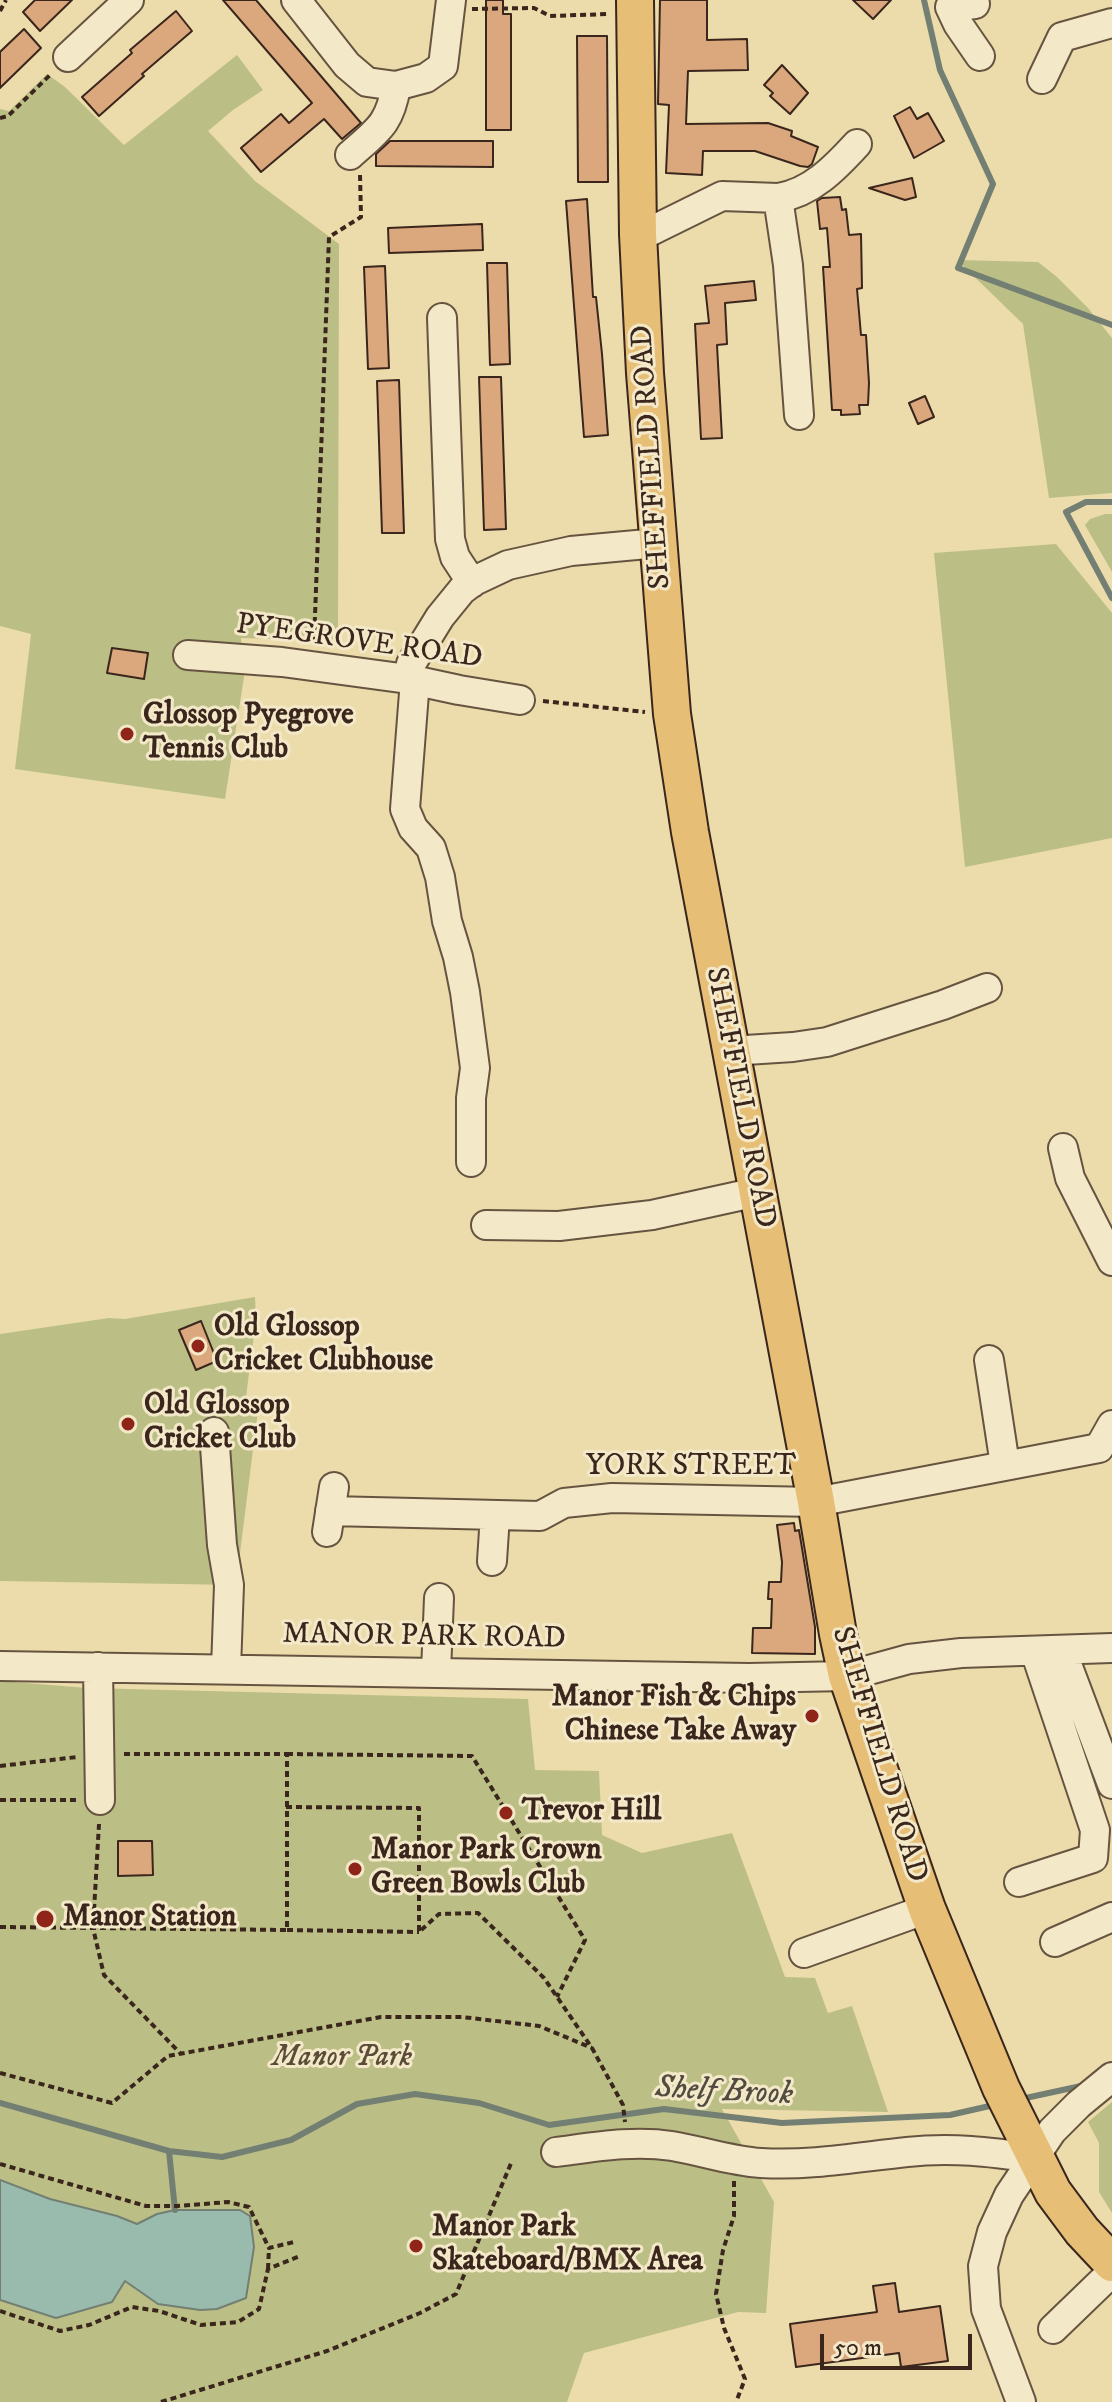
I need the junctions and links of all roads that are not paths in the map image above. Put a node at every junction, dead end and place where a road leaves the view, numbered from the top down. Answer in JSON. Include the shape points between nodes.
{"nodes":[{"id":1,"x":129,"y":0,"type":"edge"},
{"id":2,"x":296,"y":0,"type":"edge"},
{"id":3,"x":962,"y":4,"type":"edge"},
{"id":4,"x":451,"y":5,"type":"edge"},
{"id":5,"x":636,"y":6,"type":"edge"},
{"id":6,"x":1112,"y":23,"type":"edge"},
{"id":7,"x":980,"y":56,"type":"dead end"},
{"id":8,"x":68,"y":57,"type":"road end"},
{"id":9,"x":1042,"y":79,"type":"dead end"},
{"id":10,"x":396,"y":86,"type":"junction"},
{"id":11,"x":857,"y":144,"type":"dead end"},
{"id":12,"x":354,"y":151,"type":"road end"},
{"id":13,"x":778,"y":198,"type":"junction"},
{"id":14,"x":638,"y":234,"type":"junction"},
{"id":15,"x":442,"y":318,"type":"dead end"},
{"id":16,"x":799,"y":415,"type":"dead end"},
{"id":17,"x":658,"y":543,"type":"junction"},
{"id":18,"x":472,"y":583,"type":"junction"},
{"id":19,"x":188,"y":655,"type":"dead end"},
{"id":20,"x":411,"y":679,"type":"junction"},
{"id":21,"x":520,"y":700,"type":"road end"},
{"id":22,"x":987,"y":988,"type":"dead end"},
{"id":23,"x":730,"y":1051,"type":"junction"},
{"id":24,"x":1063,"y":1148,"type":"dead end"},
{"id":25,"x":471,"y":1162,"type":"dead end"},
{"id":26,"x":757,"y":1192,"type":"junction"},
{"id":27,"x":486,"y":1225,"type":"dead end"},
{"id":28,"x":1112,"y":1261,"type":"edge"},
{"id":29,"x":989,"y":1360,"type":"dead end"},
{"id":30,"x":1112,"y":1425,"type":"edge"},
{"id":31,"x":214,"y":1432,"type":"dead end"},
{"id":32,"x":1005,"y":1465,"type":"junction"},
{"id":33,"x":816,"y":1502,"type":"junction"},
{"id":34,"x":330,"y":1510,"type":"dead end"},
{"id":35,"x":495,"y":1515,"type":"junction"},
{"id":36,"x":492,"y":1561,"type":"dead end"},
{"id":37,"x":439,"y":1598,"type":"dead end"},
{"id":38,"x":1112,"y":1648,"type":"edge"},
{"id":39,"x":1046,"y":1650,"type":"junction"},
{"id":40,"x":0,"y":1666,"type":"edge"},
{"id":41,"x":98,"y":1667,"type":"junction"},
{"id":42,"x":226,"y":1669,"type":"junction"},
{"id":43,"x":436,"y":1672,"type":"junction"},
{"id":44,"x":847,"y":1676,"type":"junction"},
{"id":45,"x":1112,"y":1784,"type":"edge"},
{"id":46,"x":100,"y":1800,"type":"road end"},
{"id":47,"x":1019,"y":1882,"type":"dead end"},
{"id":48,"x":927,"y":1909,"type":"junction"},
{"id":49,"x":1112,"y":1917,"type":"edge"},
{"id":50,"x":1055,"y":1942,"type":"dead end"},
{"id":51,"x":804,"y":1953,"type":"dead end"},
{"id":52,"x":1112,"y":2077,"type":"edge"},
{"id":53,"x":556,"y":2152,"type":"dead end"},
{"id":54,"x":1035,"y":2158,"type":"junction"},
{"id":55,"x":1112,"y":2263,"type":"edge"},
{"id":56,"x":1112,"y":2272,"type":"edge"},
{"id":57,"x":1053,"y":2329,"type":"dead end"},
{"id":58,"x":1021,"y":2402,"type":"edge"}],
"edges":[{"from":1,"to":8,"type":"street"},
{"from":2,"to":10,"type":"street","via":[[347,65],[367,82]]},
{"from":3,"to":7,"type":"street","via":[[958,24]]},
{"from":4,"to":10,"type":"street","via":[[443,66],[426,78]]},
{"from":5,"to":14,"type":"main road","name":"SHEFFIELD ROAD"},
{"from":6,"to":9,"type":"street","via":[[1062,37]]},
{"from":10,"to":12,"type":"street","via":[[381,128]]},
{"from":11,"to":13,"type":"street","via":[[816,182]]},
{"from":13,"to":14,"type":"street","via":[[722,196]]},
{"from":13,"to":16,"type":"street"},
{"from":14,"to":17,"type":"main road","name":"SHEFFIELD ROAD"},
{"from":15,"to":18,"type":"street","via":[[450,539]]},
{"from":17,"to":18,"type":"street","via":[[571,551],[508,565]]},
{"from":17,"to":23,"type":"main road","name":"SHEFFIELD ROAD","via":[[679,769]]},
{"from":18,"to":20,"type":"street","via":[[440,617],[411,664]]},
{"from":19,"to":20,"type":"street","name":"PYEGROVE ROAD"},
{"from":20,"to":21,"type":"street","name":"PYEGROVE ROAD"},
{"from":20,"to":25,"type":"street","via":[[405,809],[431,848],[458,957],[475,1068],[460,1127]]},
{"from":22,"to":23,"type":"street","via":[[827,1042]]},
{"from":23,"to":26,"type":"main road","name":"SHEFFIELD ROAD"},
{"from":24,"to":28,"type":"street","via":[[1070,1178]]},
{"from":26,"to":27,"type":"street","via":[[652,1215],[559,1226]]},
{"from":26,"to":33,"type":"main road","name":"SHEFFIELD ROAD"},
{"from":29,"to":32,"type":"street"},
{"from":30,"to":32,"type":"street","name":"YORK STREET","via":[[1099,1448]]},
{"from":31,"to":42,"type":"street","via":[[229,1585]]},
{"from":32,"to":33,"type":"street","name":"YORK STREET"},
{"from":33,"to":35,"type":"street","name":"YORK STREET","via":[[612,1498],[564,1503],[540,1516]]},
{"from":33,"to":44,"type":"main road","name":"SHEFFIELD ROAD"},
{"from":34,"to":35,"type":"street","name":"YORK STREET"},
{"from":35,"to":36,"type":"street"},
{"from":37,"to":43,"type":"street"},
{"from":38,"to":39,"type":"street","name":"MANOR PARK ROAD"},
{"from":39,"to":44,"type":"street","name":"MANOR PARK ROAD","via":[[909,1659]]},
{"from":39,"to":45,"type":"street","via":[[1068,1667]]},
{"from":39,"to":47,"type":"street","via":[[1095,1830],[1093,1858]]},
{"from":40,"to":41,"type":"street","name":"MANOR PARK ROAD"},
{"from":41,"to":42,"type":"street","name":"MANOR PARK ROAD"},
{"from":41,"to":46,"type":"street"},
{"from":42,"to":43,"type":"street","name":"MANOR PARK ROAD"},
{"from":43,"to":44,"type":"street","name":"MANOR PARK ROAD"},
{"from":44,"to":48,"type":"main road","name":"SHEFFIELD ROAD"},
{"from":48,"to":51,"type":"street"},
{"from":48,"to":54,"type":"main road","name":"SHEFFIELD ROAD"},
{"from":49,"to":50,"type":"street"},
{"from":52,"to":54,"type":"street","via":[[1052,2131]]},
{"from":53,"to":54,"type":"street","via":[[627,2143],[762,2163],[972,2149]]},
{"from":54,"to":55,"type":"main road","name":"SHEFFIELD ROAD","via":[[1067,2212]]},
{"from":54,"to":58,"type":"street","via":[[1003,2207],[983,2266],[986,2309]]},
{"from":56,"to":57,"type":"street"}]}
